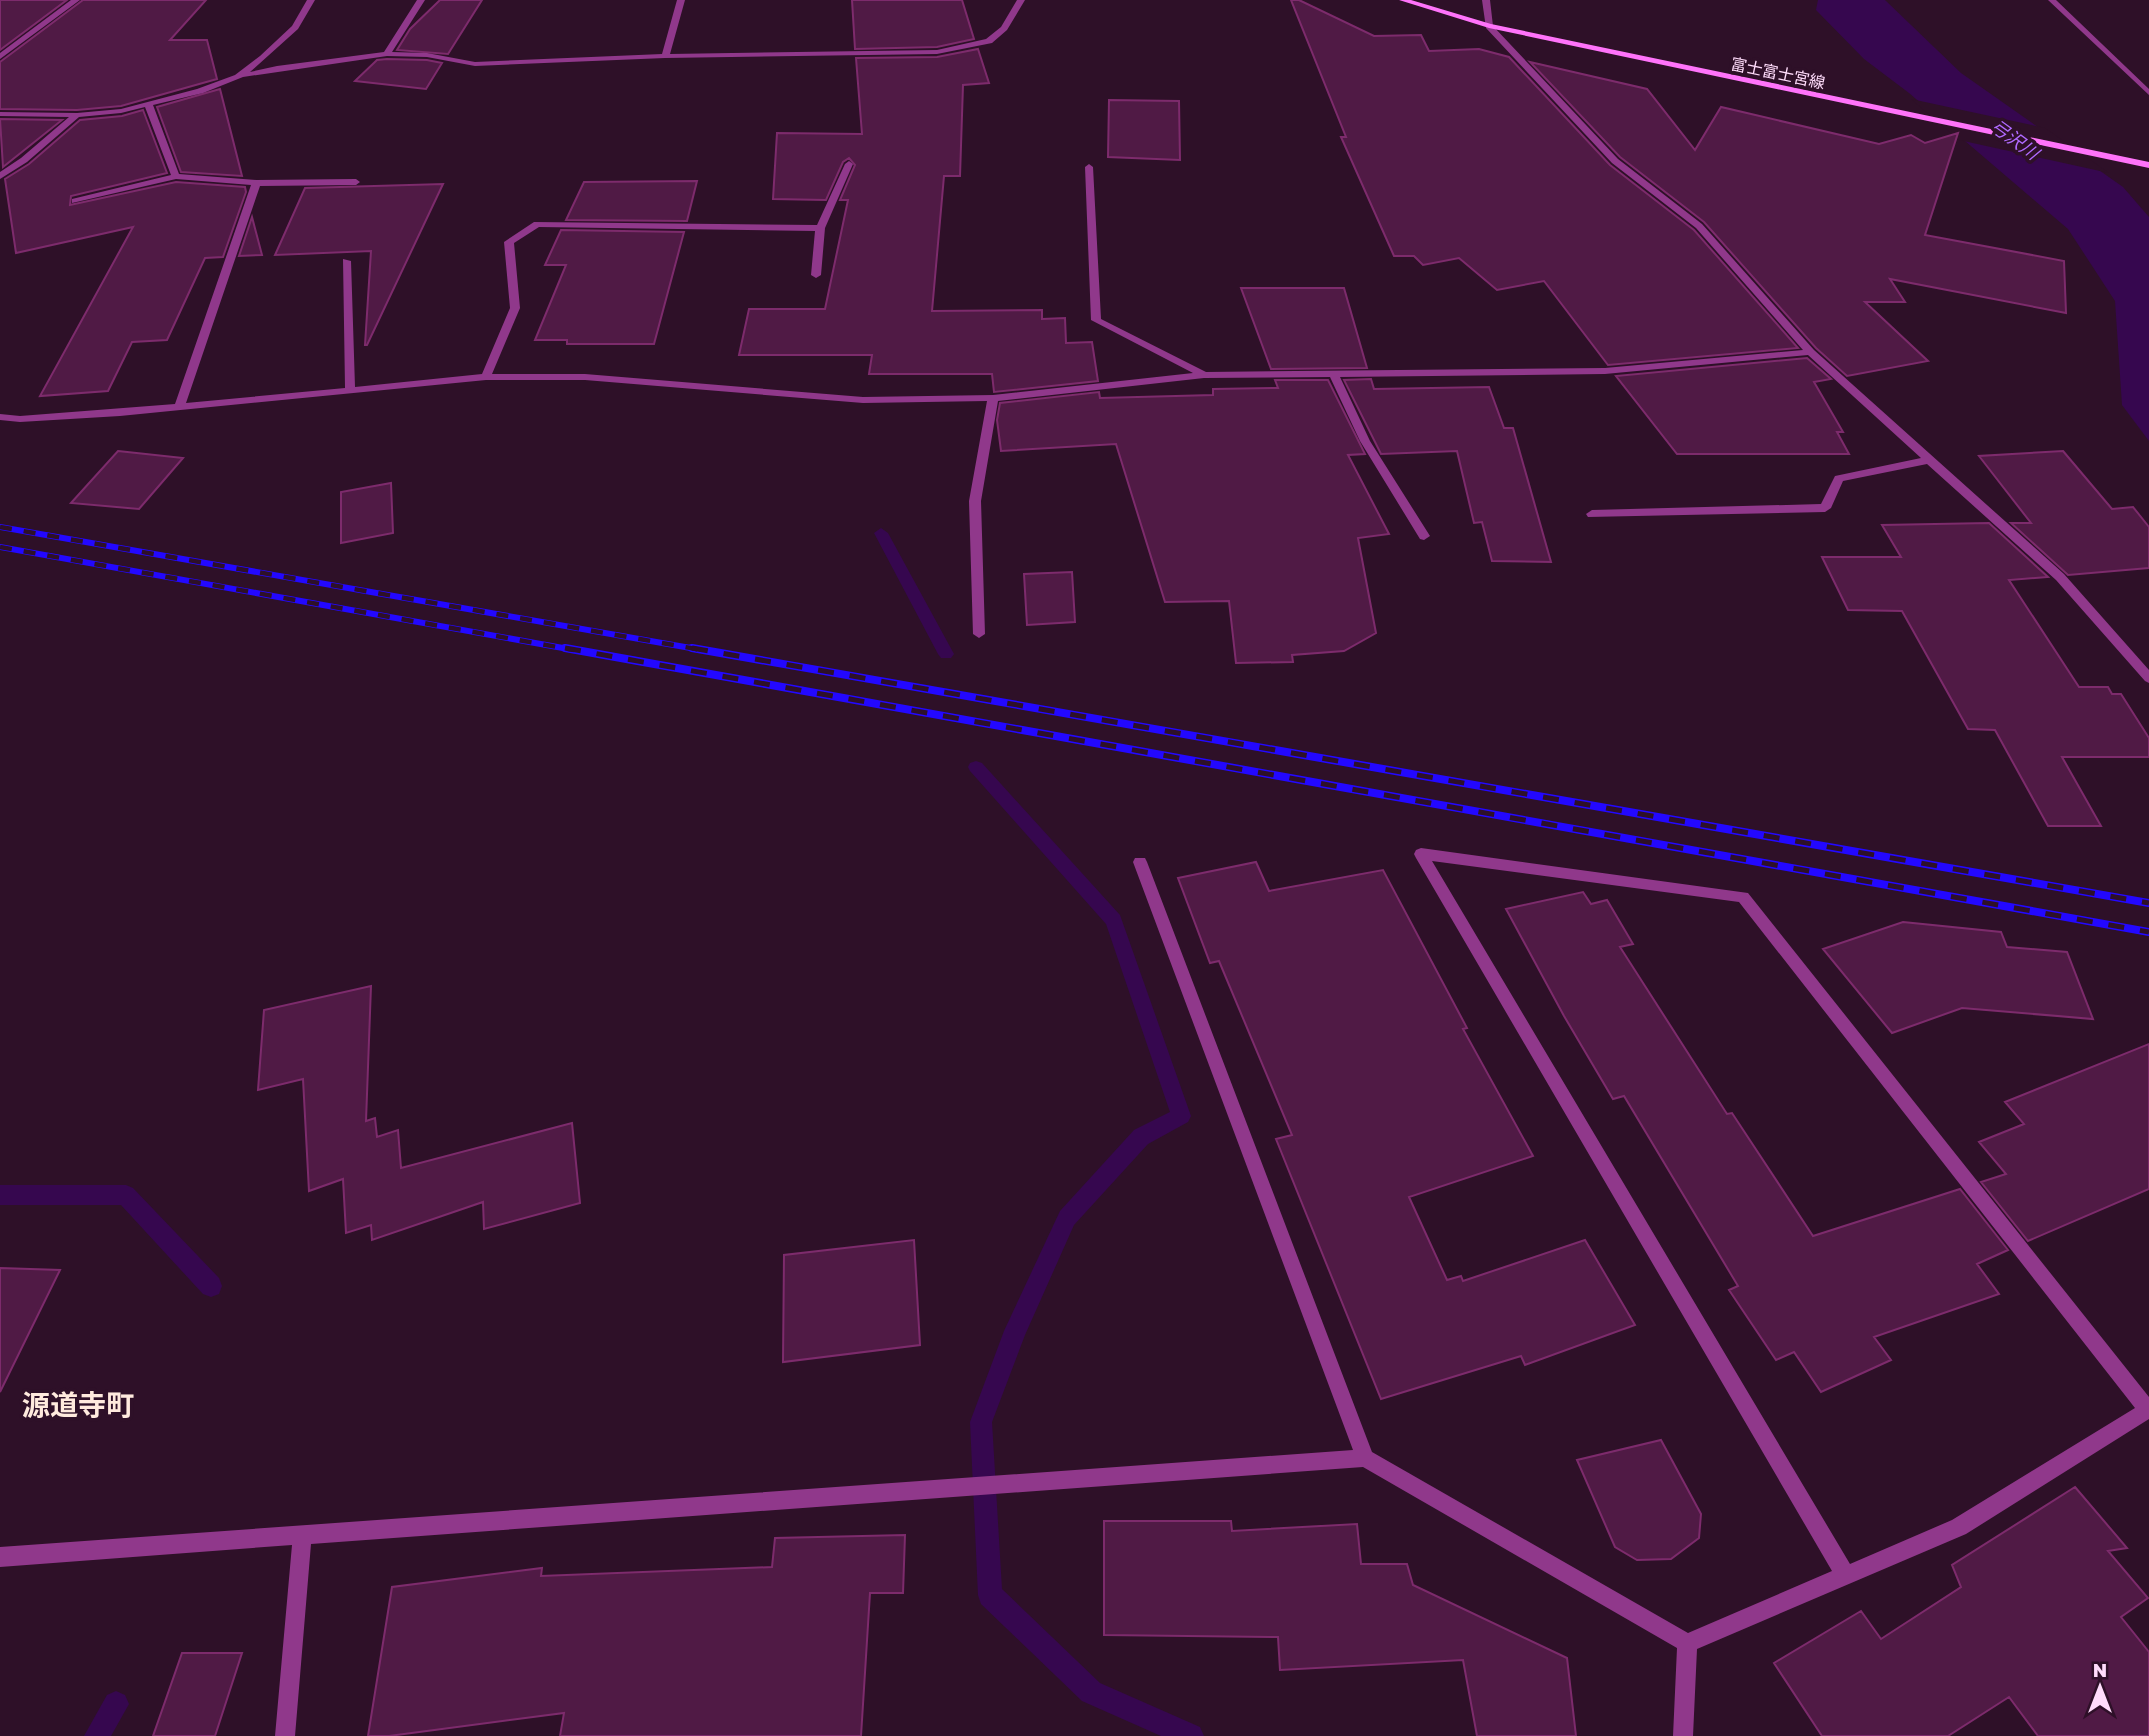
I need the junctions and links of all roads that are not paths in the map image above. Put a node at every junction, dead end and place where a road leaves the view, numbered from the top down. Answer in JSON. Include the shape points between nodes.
{"nodes":[{"id":1,"x":76,"y":0,"type":"edge"},
{"id":2,"x":311,"y":0,"type":"edge"},
{"id":3,"x":421,"y":0,"type":"edge"},
{"id":4,"x":681,"y":0,"type":"edge"},
{"id":5,"x":1021,"y":0,"type":"edge"},
{"id":6,"x":1403,"y":0,"type":"edge"},
{"id":7,"x":1486,"y":0,"type":"edge"},
{"id":8,"x":2052,"y":0,"type":"edge"},
{"id":9,"x":1489,"y":26,"type":"junction"},
{"id":10,"x":387,"y":54,"type":"junction"},
{"id":11,"x":665,"y":56,"type":"junction"},
{"id":12,"x":0,"y":57,"type":"edge"},
{"id":13,"x":238,"y":77,"type":"junction"},
{"id":14,"x":2149,"y":93,"type":"edge"},
{"id":15,"x":148,"y":104,"type":"junction"},
{"id":16,"x":0,"y":114,"type":"edge"},
{"id":17,"x":77,"y":115,"type":"junction"},
{"id":18,"x":849,"y":164,"type":"dead end"},
{"id":19,"x":2149,"y":165,"type":"edge"},
{"id":20,"x":1089,"y":167,"type":"dead end"},
{"id":21,"x":0,"y":176,"type":"edge"},
{"id":22,"x":176,"y":176,"type":"junction"},
{"id":23,"x":356,"y":182,"type":"dead end"},
{"id":24,"x":256,"y":183,"type":"junction"},
{"id":25,"x":75,"y":201,"type":"dead end"},
{"id":26,"x":820,"y":228,"type":"junction"},
{"id":27,"x":346,"y":261,"type":"dead end"},
{"id":28,"x":816,"y":275,"type":"dead end"},
{"id":29,"x":1810,"y":352,"type":"junction"},
{"id":30,"x":1334,"y":374,"type":"junction"},
{"id":31,"x":1203,"y":375,"type":"junction"},
{"id":32,"x":486,"y":377,"type":"junction"},
{"id":33,"x":350,"y":390,"type":"junction"},
{"id":34,"x":993,"y":398,"type":"junction"},
{"id":35,"x":180,"y":407,"type":"junction"},
{"id":36,"x":0,"y":417,"type":"edge"},
{"id":37,"x":1928,"y":460,"type":"junction"},
{"id":38,"x":1592,"y":514,"type":"dead end"},
{"id":39,"x":1424,"y":536,"type":"dead end"},
{"id":40,"x":979,"y":634,"type":"dead end"},
{"id":41,"x":2149,"y":678,"type":"edge"},
{"id":42,"x":1140,"y":862,"type":"dead end"},
{"id":43,"x":2148,"y":1409,"type":"edge"},
{"id":44,"x":1365,"y":1458,"type":"junction"},
{"id":45,"x":302,"y":1536,"type":"junction"},
{"id":46,"x":0,"y":1558,"type":"edge"},
{"id":47,"x":1846,"y":1576,"type":"junction"},
{"id":48,"x":1687,"y":1643,"type":"junction"},
{"id":49,"x":285,"y":1736,"type":"edge"},
{"id":50,"x":1683,"y":1736,"type":"edge"}],
"edges":[{"from":1,"to":12,"type":"street"},
{"from":2,"to":13,"type":"street","via":[[295,27]]},
{"from":3,"to":10,"type":"street"},
{"from":4,"to":11,"type":"street"},
{"from":5,"to":11,"type":"street","via":[[1004,28],[989,41],[937,52]]},
{"from":6,"to":9,"type":"main road","name":"富士富士宮線"},
{"from":7,"to":9,"type":"street"},
{"from":8,"to":14,"type":"street"},
{"from":9,"to":19,"type":"main road","name":"富士富士宮線"},
{"from":9,"to":29,"type":"street","via":[[1615,161],[1699,226]]},
{"from":10,"to":11,"type":"street","via":[[427,55],[475,64]]},
{"from":10,"to":13,"type":"street"},
{"from":13,"to":15,"type":"street"},
{"from":15,"to":17,"type":"street"},
{"from":15,"to":22,"type":"street"},
{"from":16,"to":17,"type":"street"},
{"from":17,"to":21,"type":"street"},
{"from":18,"to":26,"type":"street"},
{"from":20,"to":31,"type":"street","via":[[1096,320]]},
{"from":22,"to":24,"type":"street"},
{"from":22,"to":25,"type":"street"},
{"from":23,"to":24,"type":"street"},
{"from":24,"to":35,"type":"street"},
{"from":26,"to":28,"type":"street"},
{"from":26,"to":32,"type":"street","via":[[537,224],[509,242],[515,308]]},
{"from":27,"to":33,"type":"street"},
{"from":29,"to":30,"type":"street","via":[[1605,371]]},
{"from":29,"to":37,"type":"street"},
{"from":30,"to":31,"type":"street"},
{"from":30,"to":39,"type":"street","via":[[1365,441]]},
{"from":31,"to":34,"type":"street"},
{"from":32,"to":33,"type":"street"},
{"from":32,"to":34,"type":"street","via":[[585,377],[863,400]]},
{"from":33,"to":35,"type":"street"},
{"from":34,"to":40,"type":"street","via":[[975,501]]},
{"from":35,"to":36,"type":"street","via":[[32,419]]},
{"from":37,"to":38,"type":"street","via":[[1839,478],[1825,508]]},
{"from":37,"to":41,"type":"street","via":[[2060,577]]},
{"from":42,"to":44,"type":"street"},
{"from":43,"to":47,"type":"street","via":[[1959,1527]]},
{"from":43,"to":47,"type":"street","via":[[1743,897],[1421,854]]},
{"from":44,"to":45,"type":"street"},
{"from":44,"to":48,"type":"street"},
{"from":45,"to":46,"type":"street"},
{"from":45,"to":49,"type":"street"},
{"from":47,"to":48,"type":"street"},
{"from":48,"to":50,"type":"street"}]}
